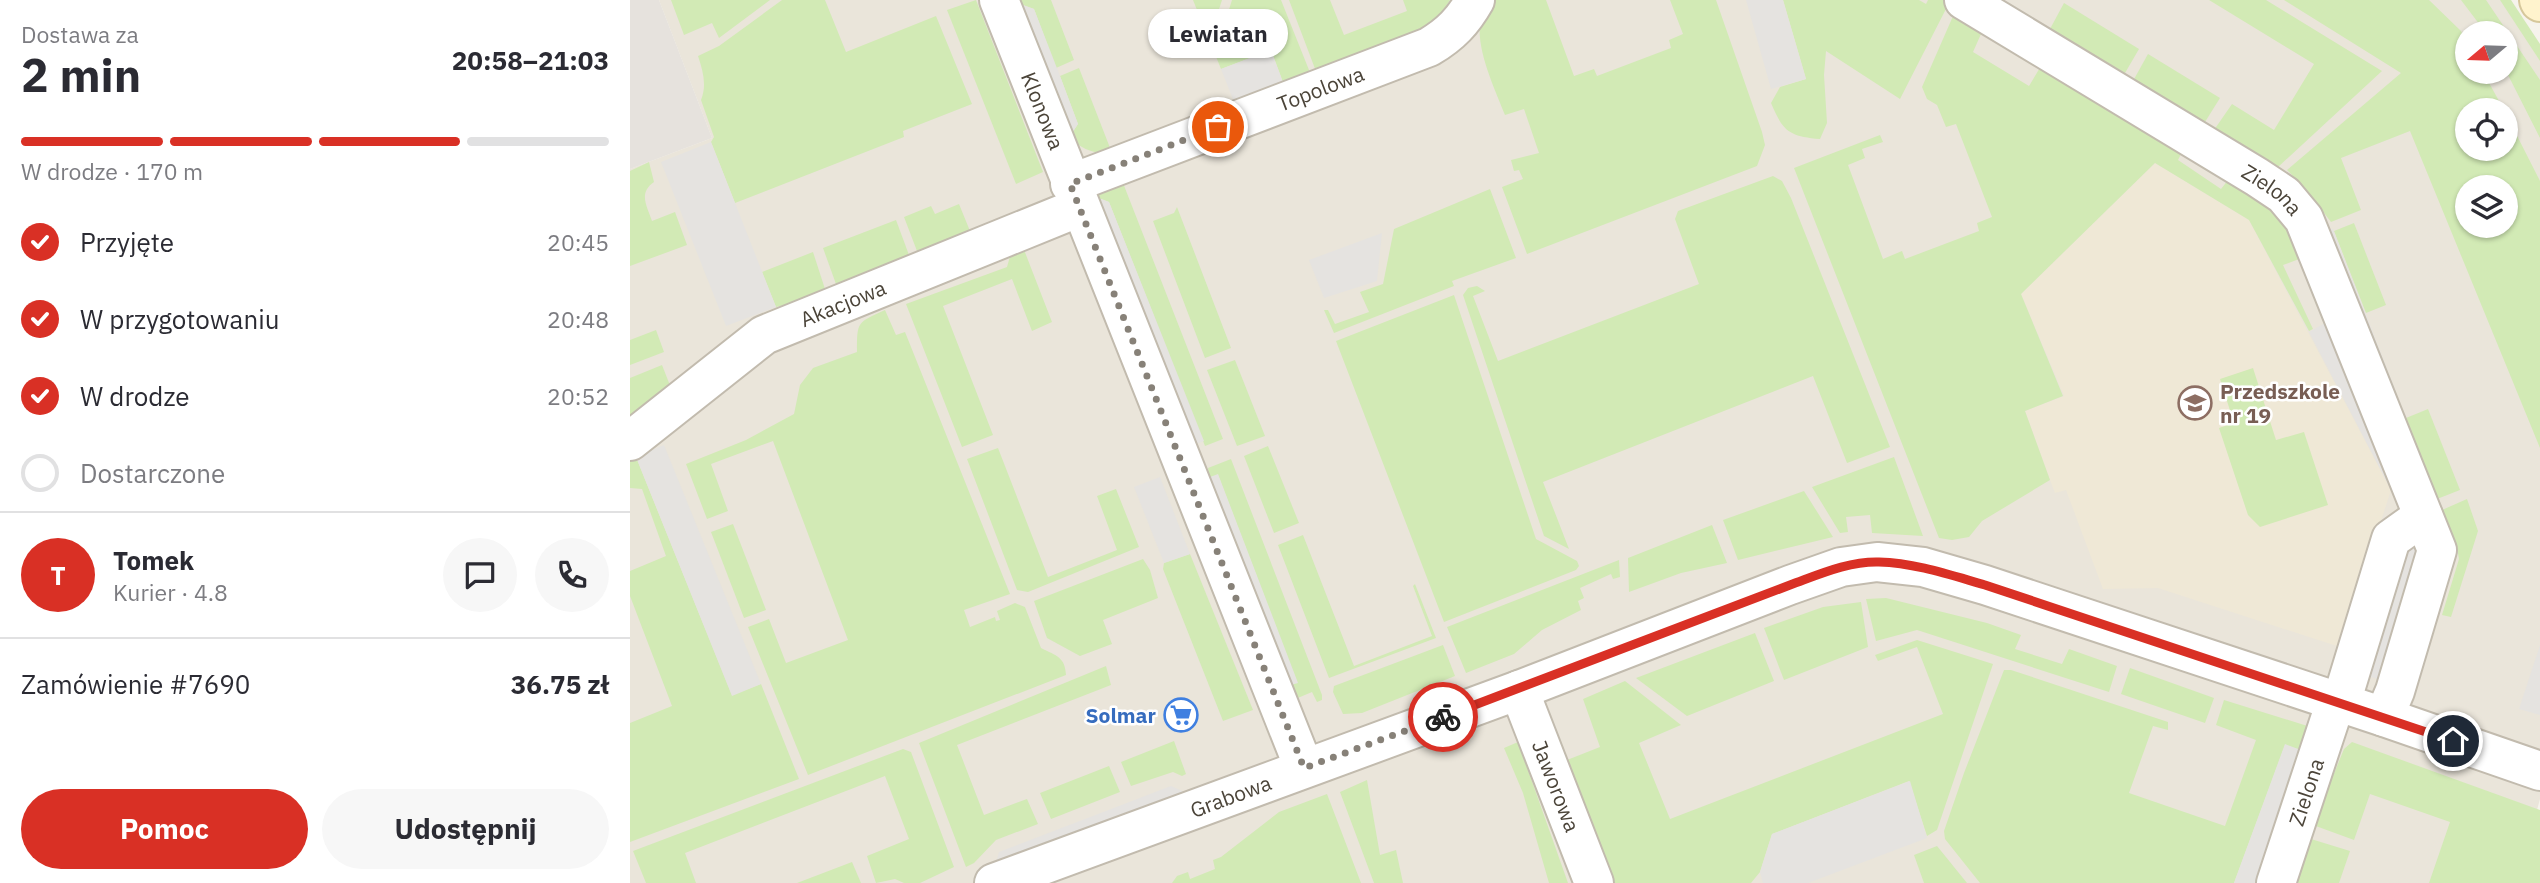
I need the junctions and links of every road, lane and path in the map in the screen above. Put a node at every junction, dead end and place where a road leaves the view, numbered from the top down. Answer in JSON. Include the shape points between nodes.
{"nodes":[{"id":1,"x":999,"y":0,"type":"edge"},
{"id":2,"x":1475,"y":0,"type":"edge"},
{"id":3,"x":1964,"y":0,"type":"edge"},
{"id":4,"x":1075,"y":195,"type":"junction"},
{"id":5,"x":630,"y":441,"type":"edge"},
{"id":6,"x":2423,"y":516,"type":"junction"},
{"id":7,"x":1519,"y":690,"type":"junction"},
{"id":8,"x":2339,"y":702,"type":"junction"},
{"id":9,"x":2385,"y":716,"type":"junction"},
{"id":10,"x":1304,"y":768,"type":"junction"},
{"id":11,"x":2540,"y":771,"type":"edge"},
{"id":12,"x":994,"y":883,"type":"edge"},
{"id":13,"x":1594,"y":883,"type":"edge"},
{"id":14,"x":2276,"y":883,"type":"edge"}],
"edges":[{"from":1,"to":4,"type":"street","name":"Klonowa"},
{"from":2,"to":4,"type":"street","name":"Topolowa","via":[[1460,25],[1429,47]]},
{"from":3,"to":6,"type":"street","name":"Zielona","via":[[2284,195],[2304,219]]},
{"from":4,"to":5,"type":"street","name":"Akacjowa","via":[[764,335]]},
{"from":4,"to":10,"type":"street","name":"Klonowa"},
{"from":6,"to":8,"type":"street","name":"Zielona","via":[[2390,539]]},
{"from":6,"to":9,"type":"street","name":"Zielona","via":[[2437,550]]},
{"from":7,"to":8,"type":"street","name":"Grabowa","via":[[1790,585],[1841,567],[1877,562],[1923,567],[1985,585]]},
{"from":7,"to":10,"type":"street","name":"Grabowa"},
{"from":7,"to":13,"type":"street","name":"Jaworowa"},
{"from":8,"to":9,"type":"street","name":"Grabowa"},
{"from":8,"to":14,"type":"street","name":"Zielona"},
{"from":9,"to":11,"type":"street","name":"Grabowa"},
{"from":10,"to":12,"type":"street","name":"Grabowa"}]}
